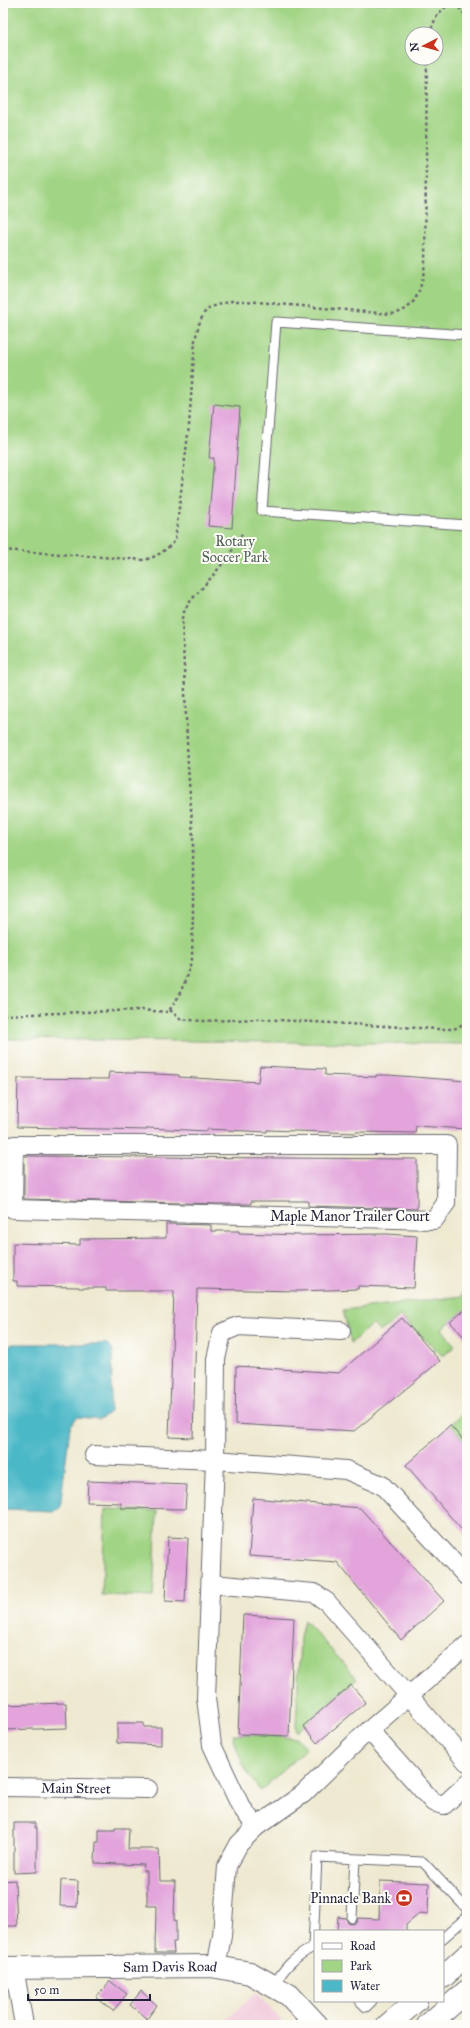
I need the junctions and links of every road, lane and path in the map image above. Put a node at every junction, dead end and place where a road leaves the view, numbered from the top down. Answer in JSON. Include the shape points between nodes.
{"nodes":[{"id":1,"x":450,"y":3,"type":"edge"},
{"id":2,"x":455,"y":3,"type":"edge"},
{"id":3,"x":467,"y":18,"type":"edge"},
{"id":4,"x":432,"y":26,"type":"edge"},
{"id":5,"x":467,"y":335,"type":"edge"},
{"id":6,"x":467,"y":525,"type":"edge"},
{"id":7,"x":243,"y":532,"type":"dead end"},
{"id":8,"x":170,"y":1010,"type":"junction"},
{"id":9,"x":3,"y":1015,"type":"edge"},
{"id":10,"x":467,"y":1022,"type":"edge"},
{"id":11,"x":9,"y":1145,"type":"edge"},
{"id":12,"x":341,"y":1331,"type":"dead end"},
{"id":13,"x":94,"y":1455,"type":"dead end"},
{"id":14,"x":215,"y":1460,"type":"junction"},
{"id":15,"x":467,"y":1577,"type":"edge"},
{"id":16,"x":211,"y":1584,"type":"junction"},
{"id":17,"x":467,"y":1645,"type":"edge"},
{"id":18,"x":408,"y":1695,"type":"junction"},
{"id":19,"x":369,"y":1730,"type":"junction"},
{"id":20,"x":467,"y":1762,"type":"edge"},
{"id":21,"x":467,"y":1784,"type":"edge"},
{"id":22,"x":3,"y":1787,"type":"edge"},
{"id":23,"x":148,"y":1789,"type":"dead end"},
{"id":24,"x":256,"y":1827,"type":"junction"},
{"id":25,"x":355,"y":1859,"type":"junction"},
{"id":26,"x":467,"y":1909,"type":"edge"},
{"id":27,"x":467,"y":1917,"type":"edge"},
{"id":28,"x":352,"y":1918,"type":"dead end"},
{"id":29,"x":315,"y":1930,"type":"edge"},
{"id":30,"x":444,"y":1937,"type":"edge"},
{"id":31,"x":314,"y":1948,"type":"edge"},
{"id":32,"x":467,"y":1955,"type":"edge"},
{"id":33,"x":216,"y":1967,"type":"junction"},
{"id":34,"x":8,"y":1968,"type":"edge"},
{"id":35,"x":444,"y":1976,"type":"edge"},
{"id":36,"x":273,"y":1986,"type":"junction"},
{"id":37,"x":467,"y":1991,"type":"edge"},
{"id":38,"x":361,"y":2002,"type":"edge"},
{"id":39,"x":371,"y":2002,"type":"edge"},
{"id":40,"x":415,"y":2002,"type":"edge"},
{"id":41,"x":24,"y":2025,"type":"edge"},
{"id":42,"x":317,"y":2025,"type":"edge"},
{"id":43,"x":388,"y":2025,"type":"edge"},
{"id":44,"x":428,"y":2025,"type":"edge"}],
"edges":[{"from":1,"to":4,"type":"path","via":[[437,15]]},
{"from":2,"to":3,"type":"path"},
{"from":5,"to":6,"type":"lane","via":[[276,322],[262,511]]},
{"from":7,"to":8,"type":"path","via":[[203,587],[190,599],[182,618],[193,836],[192,959],[184,984]]},
{"from":8,"to":9,"type":"path"},
{"from":8,"to":10,"type":"path","via":[[180,1019],[203,1021],[259,1019],[438,1029],[454,1028]]},
{"from":11,"to":11,"type":"street","name":"Maple Manor Trailer Court","via":[[447,1145],[446,1203],[434,1220],[13,1209]]},
{"from":12,"to":14,"type":"street","via":[[238,1326],[222,1333],[216,1359]]},
{"from":13,"to":14,"type":"street"},
{"from":14,"to":15,"type":"street","via":[[346,1470],[382,1485]]},
{"from":14,"to":16,"type":"street"},
{"from":16,"to":18,"type":"street","via":[[314,1593],[327,1602]]},
{"from":16,"to":24,"type":"street","via":[[206,1698],[212,1745],[240,1805]]},
{"from":17,"to":18,"type":"street"},
{"from":18,"to":19,"type":"street"},
{"from":18,"to":20,"type":"street"},
{"from":19,"to":21,"type":"street","via":[[433,1802],[444,1806]]},
{"from":19,"to":24,"type":"street","via":[[303,1794]]},
{"from":22,"to":23,"type":"street","name":"Main Street"},
{"from":24,"to":33,"type":"street","via":[[239,1844],[227,1866],[222,1936]]},
{"from":25,"to":26,"type":"lane","via":[[423,1862]]},
{"from":25,"to":28,"type":"lane"},
{"from":25,"to":29,"type":"lane","via":[[317,1857]]},
{"from":27,"to":30,"type":"lane"},
{"from":31,"to":36,"type":"lane","via":[[298,1955],[287,1965]]},
{"from":32,"to":35,"type":"street"},
{"from":33,"to":34,"type":"street","name":"Sam Davis Road"},
{"from":33,"to":36,"type":"street","name":"Sam Davis Road","via":[[250,1973]]},
{"from":34,"to":41,"type":"street"},
{"from":36,"to":42,"type":"street","name":"Sam Davis Road","via":[[289,1995]]},
{"from":37,"to":44,"type":"street"},
{"from":38,"to":39,"type":"lane","via":[[366,2007]]},
{"from":40,"to":43,"type":"street"}]}
